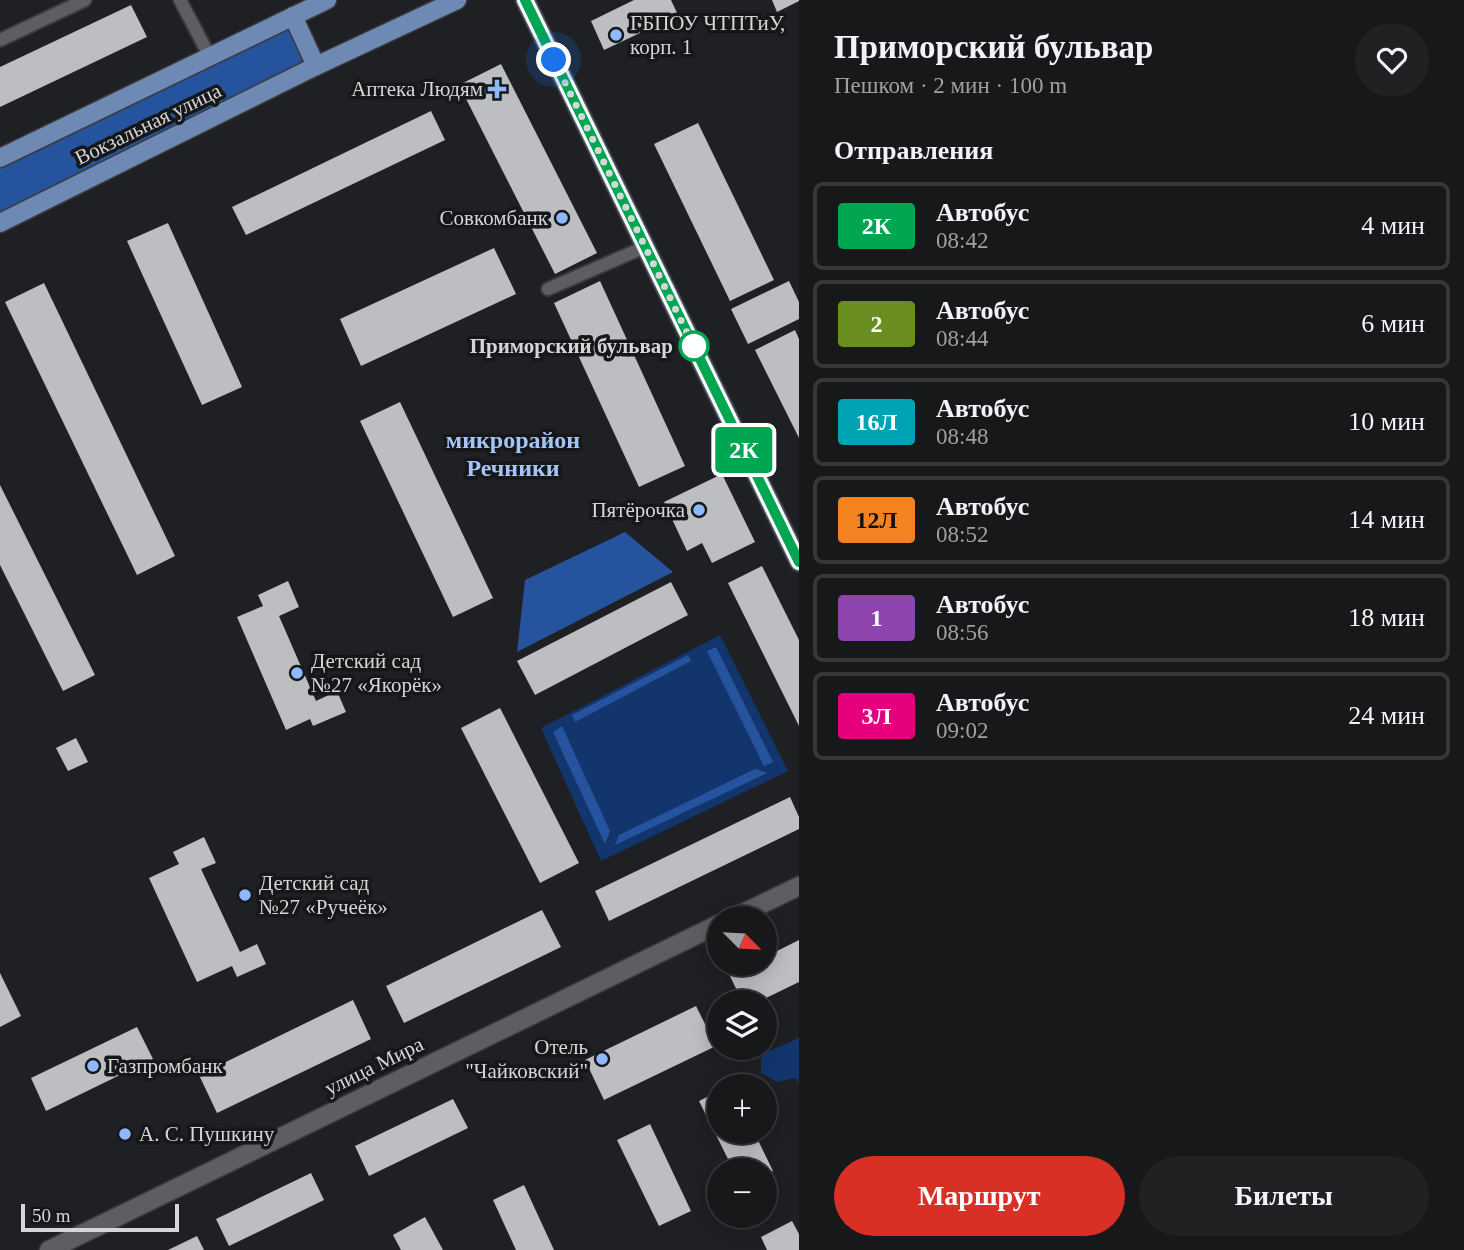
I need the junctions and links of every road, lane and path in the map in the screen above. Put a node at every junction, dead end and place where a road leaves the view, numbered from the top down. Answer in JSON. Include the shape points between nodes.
{"nodes":[{"id":1,"x":85,"y":0,"type":"edge"},
{"id":2,"x":180,"y":0,"type":"edge"},
{"id":3,"x":327,"y":0,"type":"edge"},
{"id":4,"x":457,"y":0,"type":"edge"},
{"id":5,"x":525,"y":0,"type":"edge"},
{"id":6,"x":293,"y":16,"type":"junction"},
{"id":7,"x":0,"y":40,"type":"edge"},
{"id":8,"x":209,"y":57,"type":"junction"},
{"id":9,"x":316,"y":66,"type":"junction"},
{"id":10,"x":0,"y":158,"type":"edge"},
{"id":11,"x":0,"y":223,"type":"edge"},
{"id":12,"x":645,"y":247,"type":"junction"},
{"id":13,"x":548,"y":289,"type":"dead end"},
{"id":14,"x":799,"y":562,"type":"edge"},
{"id":15,"x":799,"y":886,"type":"edge"},
{"id":16,"x":758,"y":906,"type":"edge"},
{"id":17,"x":707,"y":930,"type":"edge"},
{"id":18,"x":49,"y":1250,"type":"edge"}],
"edges":[{"from":1,"to":7,"type":"lane"},
{"from":2,"to":8,"type":"lane"},
{"from":3,"to":6,"type":"main road","name":"Вокзальная улица"},
{"from":4,"to":9,"type":"main road","name":"Вокзальная улица"},
{"from":5,"to":12,"type":"street"},
{"from":6,"to":8,"type":"main road","name":"Вокзальная улица"},
{"from":6,"to":9,"type":"main road"},
{"from":8,"to":10,"type":"main road","name":"Вокзальная улица"},
{"from":9,"to":11,"type":"main road","name":"Вокзальная улица"},
{"from":12,"to":13,"type":"lane"},
{"from":12,"to":14,"type":"street"},
{"from":15,"to":16,"type":"street"},
{"from":17,"to":18,"type":"street","name":"улица Мира"}]}
